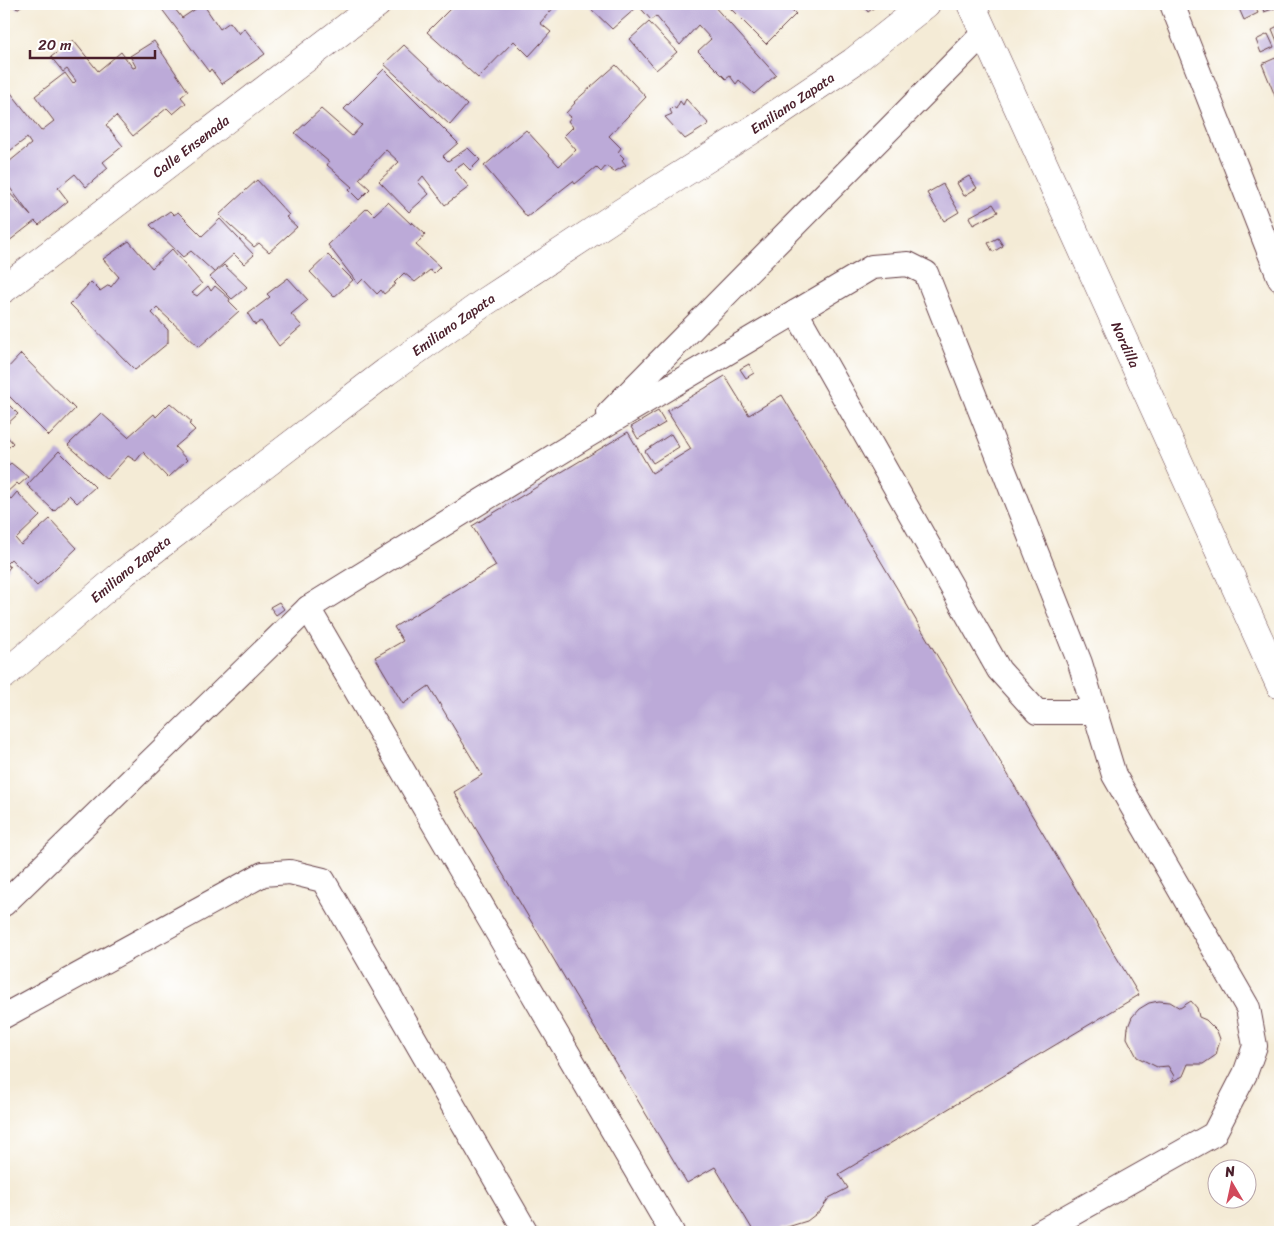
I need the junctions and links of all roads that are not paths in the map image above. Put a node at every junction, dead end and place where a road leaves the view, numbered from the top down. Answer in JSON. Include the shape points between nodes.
{"nodes":[{"id":1,"x":377,"y":4,"type":"edge"},
{"id":2,"x":926,"y":4,"type":"edge"},
{"id":3,"x":971,"y":4,"type":"edge"},
{"id":4,"x":1172,"y":4,"type":"edge"},
{"id":5,"x":985,"y":32,"type":"junction"},
{"id":6,"x":1280,"y":279,"type":"edge"},
{"id":7,"x":4,"y":289,"type":"edge"},
{"id":8,"x":796,"y":312,"type":"junction"},
{"id":9,"x":584,"y":437,"type":"junction"},
{"id":10,"x":308,"y":608,"type":"junction"},
{"id":11,"x":4,"y":675,"type":"edge"},
{"id":12,"x":1280,"y":685,"type":"edge"},
{"id":13,"x":1094,"y":712,"type":"junction"},
{"id":14,"x":4,"y":904,"type":"edge"},
{"id":15,"x":4,"y":1016,"type":"edge"},
{"id":16,"x":526,"y":1232,"type":"edge"},
{"id":17,"x":672,"y":1232,"type":"edge"},
{"id":18,"x":1040,"y":1232,"type":"edge"}],
"edges":[{"from":1,"to":7,"type":"street","name":"Calle Ensenada"},
{"from":2,"to":11,"type":"street","name":"Emiliano Zapata","via":[[853,62],[499,293],[386,372],[125,572]]},
{"from":3,"to":5,"type":"street","name":"Nordilla"},
{"from":4,"to":6,"type":"lane"},
{"from":5,"to":9,"type":"lane"},
{"from":5,"to":12,"type":"street","name":"Nordilla"},
{"from":8,"to":9,"type":"lane"},
{"from":8,"to":13,"type":"lane","via":[[999,670],[1037,712]]},
{"from":8,"to":13,"type":"lane","via":[[872,267],[908,264],[926,273],[1080,662]]},
{"from":9,"to":10,"type":"lane"},
{"from":10,"to":14,"type":"lane"},
{"from":10,"to":17,"type":"lane"},
{"from":13,"to":18,"type":"lane","via":[[1114,775],[1248,1008],[1256,1046],[1214,1134]]},
{"from":15,"to":16,"type":"lane","via":[[263,874],[290,872],[323,880]]}]}
